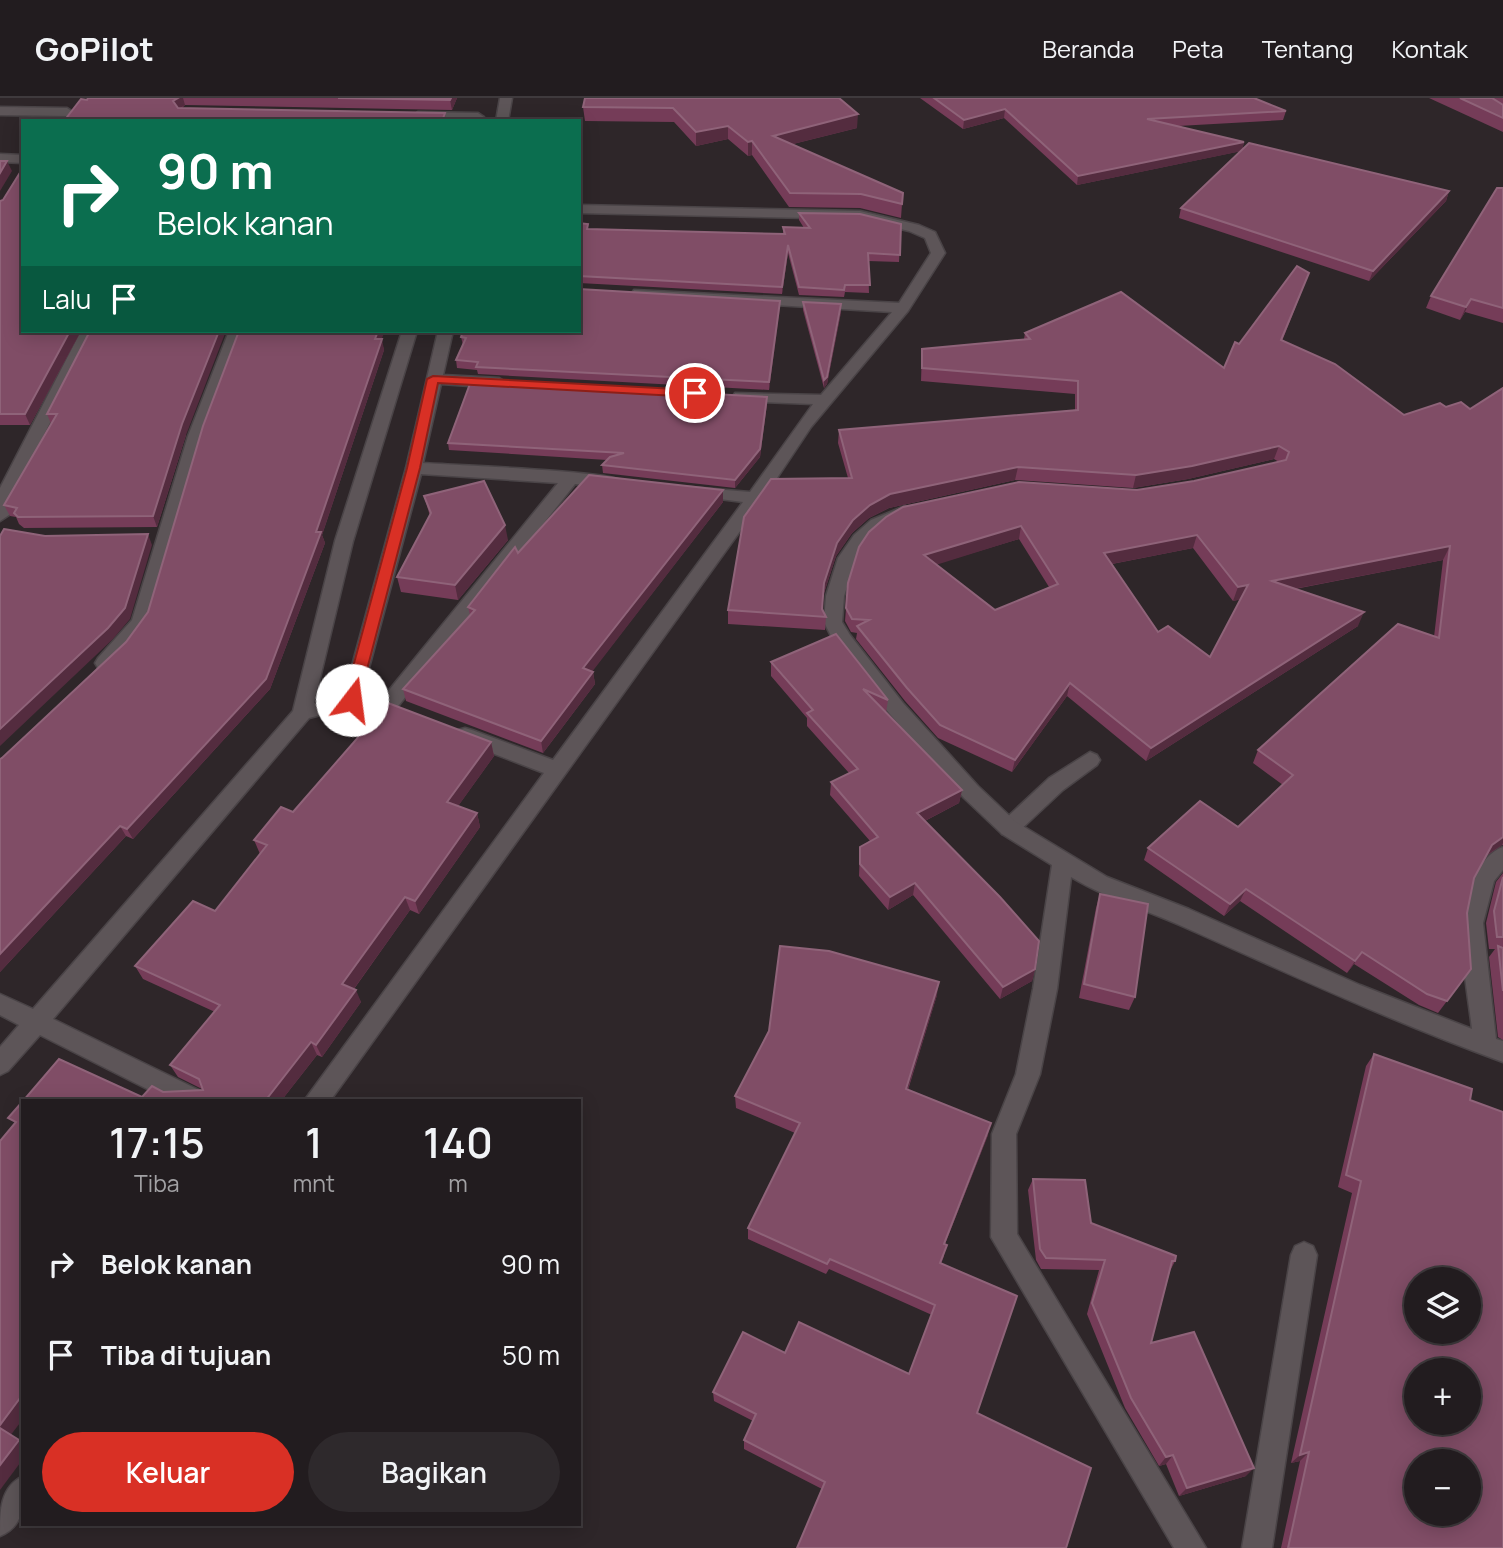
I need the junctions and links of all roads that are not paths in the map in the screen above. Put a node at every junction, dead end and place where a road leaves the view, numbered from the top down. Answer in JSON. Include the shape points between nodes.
{"nodes":[{"id":1,"x":78,"y":98,"type":"edge"},
{"id":2,"x":506,"y":98,"type":"edge"},
{"id":3,"x":0,"y":111,"type":"edge"},
{"id":4,"x":478,"y":115,"type":"edge"},
{"id":5,"x":63,"y":116,"type":"edge"},
{"id":6,"x":401,"y":116,"type":"edge"},
{"id":7,"x":502,"y":119,"type":"edge"},
{"id":8,"x":0,"y":158,"type":"edge"},
{"id":9,"x":21,"y":159,"type":"edge"},
{"id":10,"x":581,"y":209,"type":"edge"},
{"id":11,"x":621,"y":292,"type":"edge"},
{"id":12,"x":903,"y":308,"type":"junction"},
{"id":13,"x":88,"y":333,"type":"edge"},
{"id":14,"x":236,"y":333,"type":"edge"},
{"id":15,"x":408,"y":333,"type":"edge"},
{"id":16,"x":444,"y":333,"type":"edge"},
{"id":17,"x":433,"y":379,"type":"junction"},
{"id":18,"x":514,"y":384,"type":"edge"},
{"id":19,"x":731,"y":395,"type":"edge"},
{"id":20,"x":826,"y":400,"type":"junction"},
{"id":21,"x":414,"y":468,"type":"junction"},
{"id":22,"x":571,"y":477,"type":"junction"},
{"id":23,"x":637,"y":484,"type":"edge"},
{"id":24,"x":676,"y":489,"type":"edge"},
{"id":25,"x":755,"y":498,"type":"junction"},
{"id":26,"x":922,"y":508,"type":"edge"},
{"id":27,"x":3,"y":522,"type":"edge"},
{"id":28,"x":94,"y":673,"type":"edge"},
{"id":29,"x":352,"y":700,"type":"junction"},
{"id":30,"x":303,"y":713,"type":"junction"},
{"id":31,"x":440,"y":725,"type":"edge"},
{"id":32,"x":1090,"y":760,"type":"dead end"},
{"id":33,"x":558,"y":770,"type":"junction"},
{"id":34,"x":1009,"y":828,"type":"junction"},
{"id":35,"x":1503,"y":855,"type":"edge"},
{"id":36,"x":1063,"y":860,"type":"junction"},
{"id":37,"x":0,"y":1004,"type":"edge"},
{"id":38,"x":37,"y":1021,"type":"junction"},
{"id":39,"x":1494,"y":1048,"type":"edge"},
{"id":40,"x":0,"y":1064,"type":"edge"},
{"id":41,"x":191,"y":1099,"type":"edge"},
{"id":42,"x":317,"y":1099,"type":"edge"},
{"id":43,"x":1304,"y":1255,"type":"dead end"},
{"id":44,"x":21,"y":1493,"type":"edge"},
{"id":45,"x":0,"y":1521,"type":"edge"},
{"id":46,"x":1191,"y":1548,"type":"edge"},
{"id":47,"x":1257,"y":1548,"type":"edge"}],
"edges":[{"from":1,"to":5,"type":"street"},
{"from":2,"to":7,"type":"street"},
{"from":3,"to":5,"type":"street"},
{"from":4,"to":6,"type":"street"},
{"from":8,"to":9,"type":"street"},
{"from":10,"to":12,"type":"street","via":[[860,215],[904,225],[930,236],[938,253]]},
{"from":11,"to":12,"type":"street"},
{"from":12,"to":20,"type":"street"},
{"from":13,"to":27,"type":"street","via":[[8,489]]},
{"from":14,"to":28,"type":"street","via":[[160,536],[141,622]]},
{"from":15,"to":30,"type":"street","via":[[344,541]]},
{"from":16,"to":17,"type":"street"},
{"from":17,"to":18,"type":"street"},
{"from":17,"to":21,"type":"street"},
{"from":19,"to":20,"type":"street"},
{"from":20,"to":25,"type":"street"},
{"from":21,"to":22,"type":"street"},
{"from":21,"to":29,"type":"street"},
{"from":22,"to":23,"type":"street"},
{"from":22,"to":29,"type":"street","via":[[395,708]]},
{"from":24,"to":25,"type":"street"},
{"from":25,"to":33,"type":"street"},
{"from":26,"to":34,"type":"street","via":[[896,514],[860,539],[847,558],[835,596],[834,622],[896,708]]},
{"from":29,"to":30,"type":"street"},
{"from":30,"to":38,"type":"street"},
{"from":31,"to":33,"type":"street"},
{"from":32,"to":34,"type":"street"},
{"from":33,"to":42,"type":"street"},
{"from":34,"to":36,"type":"street"},
{"from":35,"to":39,"type":"street","via":[[1484,878],[1472,923]]},
{"from":36,"to":39,"type":"street","via":[[1099,883]]},
{"from":36,"to":46,"type":"street","via":[[1028,1074],[1004,1134],[1004,1237]]},
{"from":37,"to":38,"type":"street"},
{"from":38,"to":40,"type":"street"},
{"from":38,"to":41,"type":"street"},
{"from":43,"to":47,"type":"street"},
{"from":44,"to":45,"type":"street"}]}
